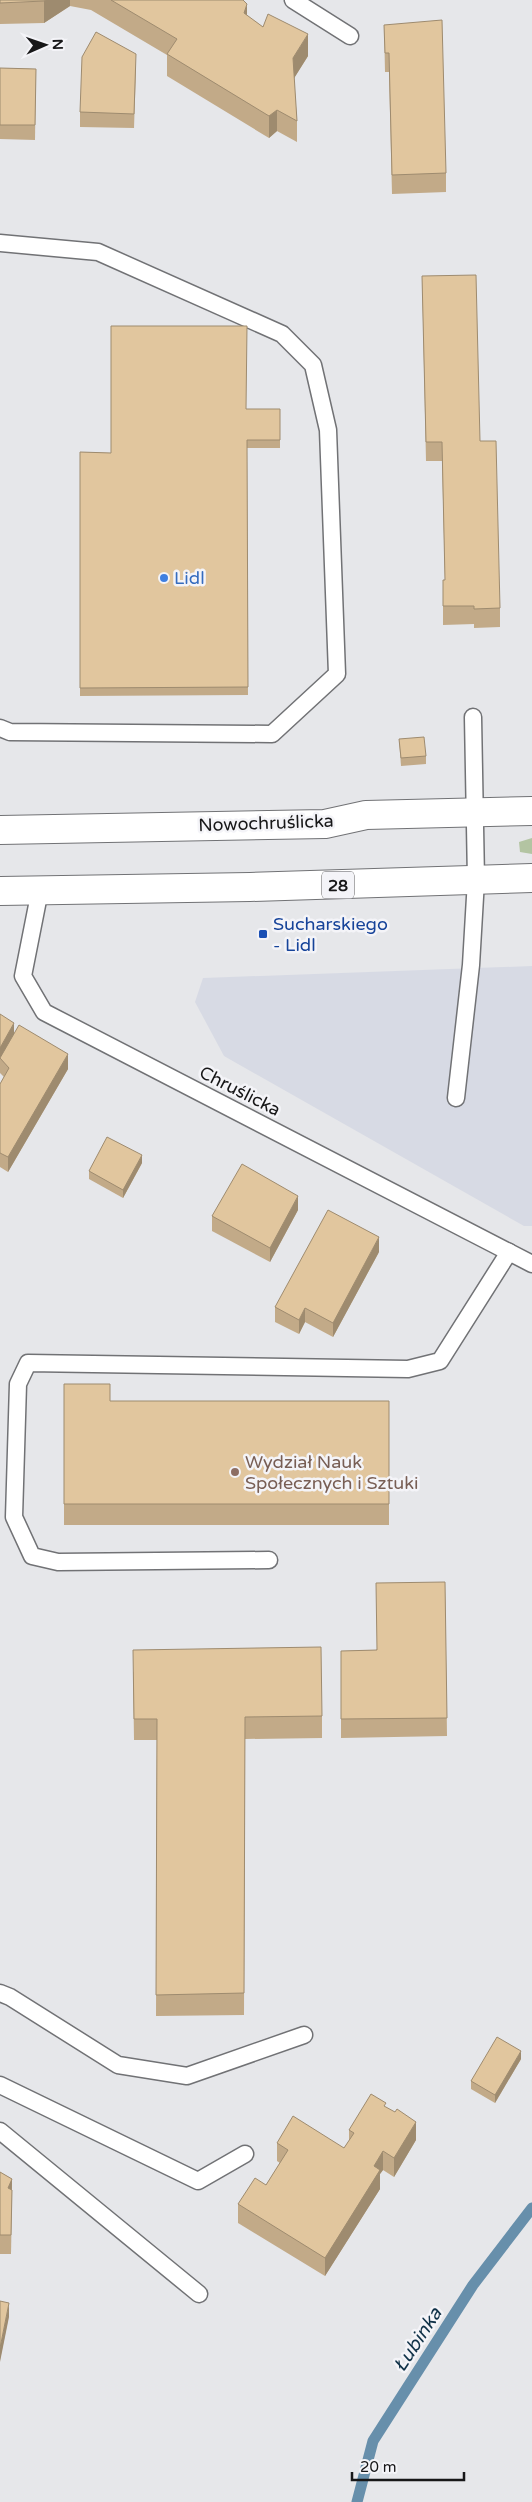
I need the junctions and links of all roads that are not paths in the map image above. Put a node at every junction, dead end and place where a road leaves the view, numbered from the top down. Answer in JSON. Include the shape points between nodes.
{"nodes":[{"id":1,"x":293,"y":0,"type":"edge"},
{"id":2,"x":350,"y":36,"type":"dead end"},
{"id":3,"x":0,"y":243,"type":"edge"},
{"id":4,"x":473,"y":717,"type":"dead end"},
{"id":5,"x":0,"y":728,"type":"edge"},
{"id":6,"x":532,"y":811,"type":"edge"},
{"id":7,"x":474,"y":812,"type":"junction"},
{"id":8,"x":0,"y":830,"type":"edge"},
{"id":9,"x":532,"y":878,"type":"edge"},
{"id":10,"x":476,"y":880,"type":"junction"},
{"id":11,"x":40,"y":890,"type":"junction"},
{"id":12,"x":0,"y":891,"type":"edge"},
{"id":13,"x":456,"y":1098,"type":"dead end"},
{"id":14,"x":509,"y":1252,"type":"junction"},
{"id":15,"x":532,"y":1264,"type":"edge"},
{"id":16,"x":270,"y":1560,"type":"dead end"},
{"id":17,"x":0,"y":1993,"type":"edge"},
{"id":18,"x":304,"y":2035,"type":"dead end"},
{"id":19,"x":0,"y":2085,"type":"edge"},
{"id":20,"x":0,"y":2131,"type":"edge"},
{"id":21,"x":245,"y":2154,"type":"dead end"},
{"id":22,"x":199,"y":2294,"type":"dead end"}],
"edges":[{"from":1,"to":2,"type":"lane"},
{"from":3,"to":5,"type":"lane","via":[[98,252],[282,334],[313,365],[328,430],[337,674],[272,734],[10,732]]},
{"from":4,"to":7,"type":"lane"},
{"from":6,"to":7,"type":"main road","name":"Nowochruślicka"},
{"from":7,"to":8,"type":"main road","name":"Nowochruślicka","via":[[366,815],[325,824]]},
{"from":7,"to":10,"type":"lane"},
{"from":9,"to":10,"type":"main road","number":"28"},
{"from":10,"to":11,"type":"main road","number":"28","via":[[250,888]]},
{"from":10,"to":13,"type":"lane","via":[[471,965]]},
{"from":11,"to":12,"type":"main road","number":"28"},
{"from":11,"to":14,"type":"lane","name":"Chruślicka","via":[[23,976],[44,1012]]},
{"from":14,"to":15,"type":"lane","name":"Chruślicka"},
{"from":14,"to":16,"type":"lane","via":[[440,1361],[408,1369],[28,1363],[18,1384],[14,1516],[32,1556],[58,1562]]},
{"from":17,"to":18,"type":"lane","via":[[118,2065],[186,2076]]},
{"from":19,"to":21,"type":"lane","via":[[198,2181]]},
{"from":20,"to":22,"type":"lane"}]}
